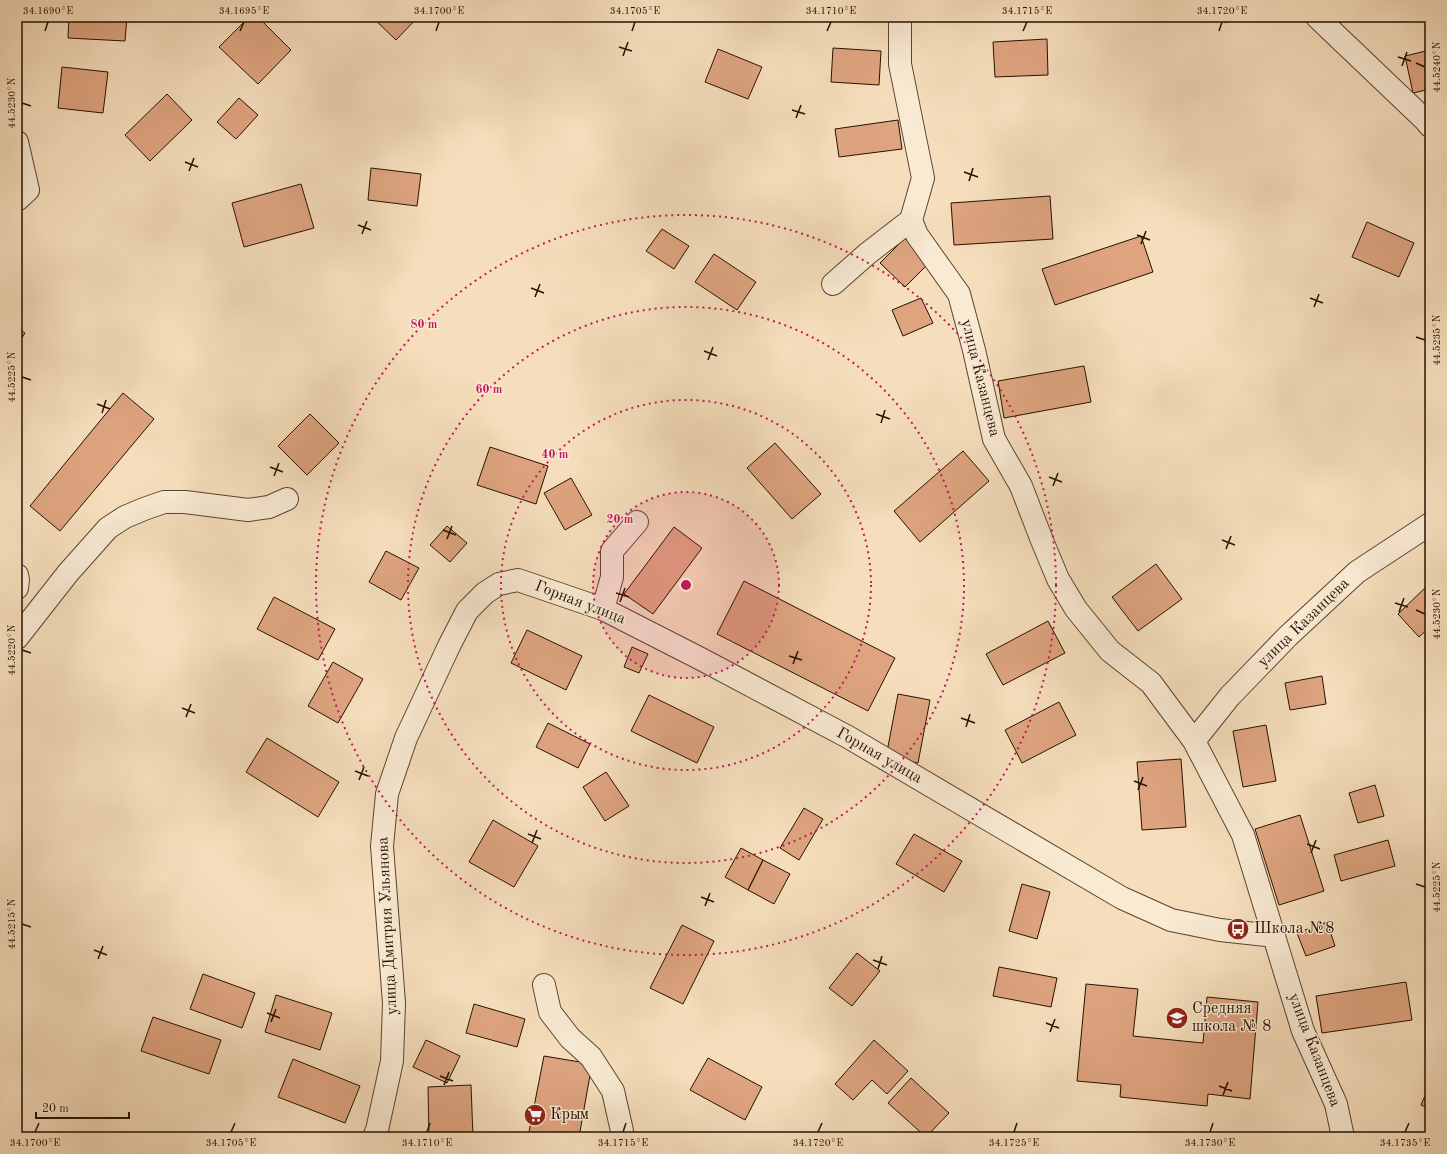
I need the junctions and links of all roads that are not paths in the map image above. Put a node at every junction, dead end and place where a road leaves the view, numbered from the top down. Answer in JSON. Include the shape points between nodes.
{"nodes":[{"id":1,"x":900,"y":17,"type":"edge"},
{"id":2,"x":1317,"y":17,"type":"edge"},
{"id":3,"x":1430,"y":126,"type":"edge"},
{"id":4,"x":17,"y":142,"type":"edge"},
{"id":5,"x":17,"y":200,"type":"edge"},
{"id":6,"x":912,"y":220,"type":"junction"},
{"id":7,"x":833,"y":284,"type":"dead end"},
{"id":8,"x":287,"y":499,"type":"dead end"},
{"id":9,"x":637,"y":522,"type":"dead end"},
{"id":10,"x":1430,"y":524,"type":"edge"},
{"id":11,"x":17,"y":575,"type":"edge"},
{"id":12,"x":17,"y":588,"type":"edge"},
{"id":13,"x":485,"y":592,"type":"joint"},
{"id":14,"x":603,"y":609,"type":"junction"},
{"id":15,"x":17,"y":638,"type":"edge"},
{"id":16,"x":1194,"y":741,"type":"junction"},
{"id":17,"x":1274,"y":936,"type":"junction"},
{"id":18,"x":544,"y":986,"type":"dead end"},
{"id":19,"x":374,"y":1137,"type":"edge"},
{"id":20,"x":622,"y":1137,"type":"edge"},
{"id":21,"x":1343,"y":1137,"type":"edge"}],
"edges":[{"from":1,"to":6,"type":"street","via":[[900,64],[923,178]]},
{"from":2,"to":3,"type":"street"},
{"from":4,"to":5,"type":"street","via":[[28,190]]},
{"from":6,"to":7,"type":"street"},
{"from":6,"to":16,"type":"street","name":"улица Казанцева","via":[[917,235],[959,294],[994,439],[1021,486],[1058,579],[1076,609],[1110,651],[1151,683]]},
{"from":8,"to":15,"type":"street","via":[[269,507],[248,510],[164,502],[125,517],[108,528],[68,573]]},
{"from":9,"to":14,"type":"street","via":[[612,551],[612,577]]},
{"from":10,"to":16,"type":"street","name":"улица Казанцева","via":[[1357,572],[1288,636],[1230,696]]},
{"from":11,"to":12,"type":"street"},
{"from":13,"to":14,"type":"street","name":"Горная улица","via":[[499,584],[518,580]]},
{"from":13,"to":19,"type":"street","name":"улица Дмитрия Ульянова","via":[[467,611],[449,646],[406,738],[387,794],[382,846],[394,1003],[392,1061],[378,1130]]},
{"from":14,"to":17,"type":"street","name":"Горная улица","via":[[848,738],[1122,898],[1171,920],[1220,930]]},
{"from":16,"to":17,"type":"street","name":"улица Казанцева","via":[[1243,835]]},
{"from":17,"to":21,"type":"street","name":"улица Казанцева","via":[[1303,1031],[1336,1104]]},
{"from":18,"to":20,"type":"street","via":[[550,1012],[570,1038],[590,1057],[613,1091]]}]}
